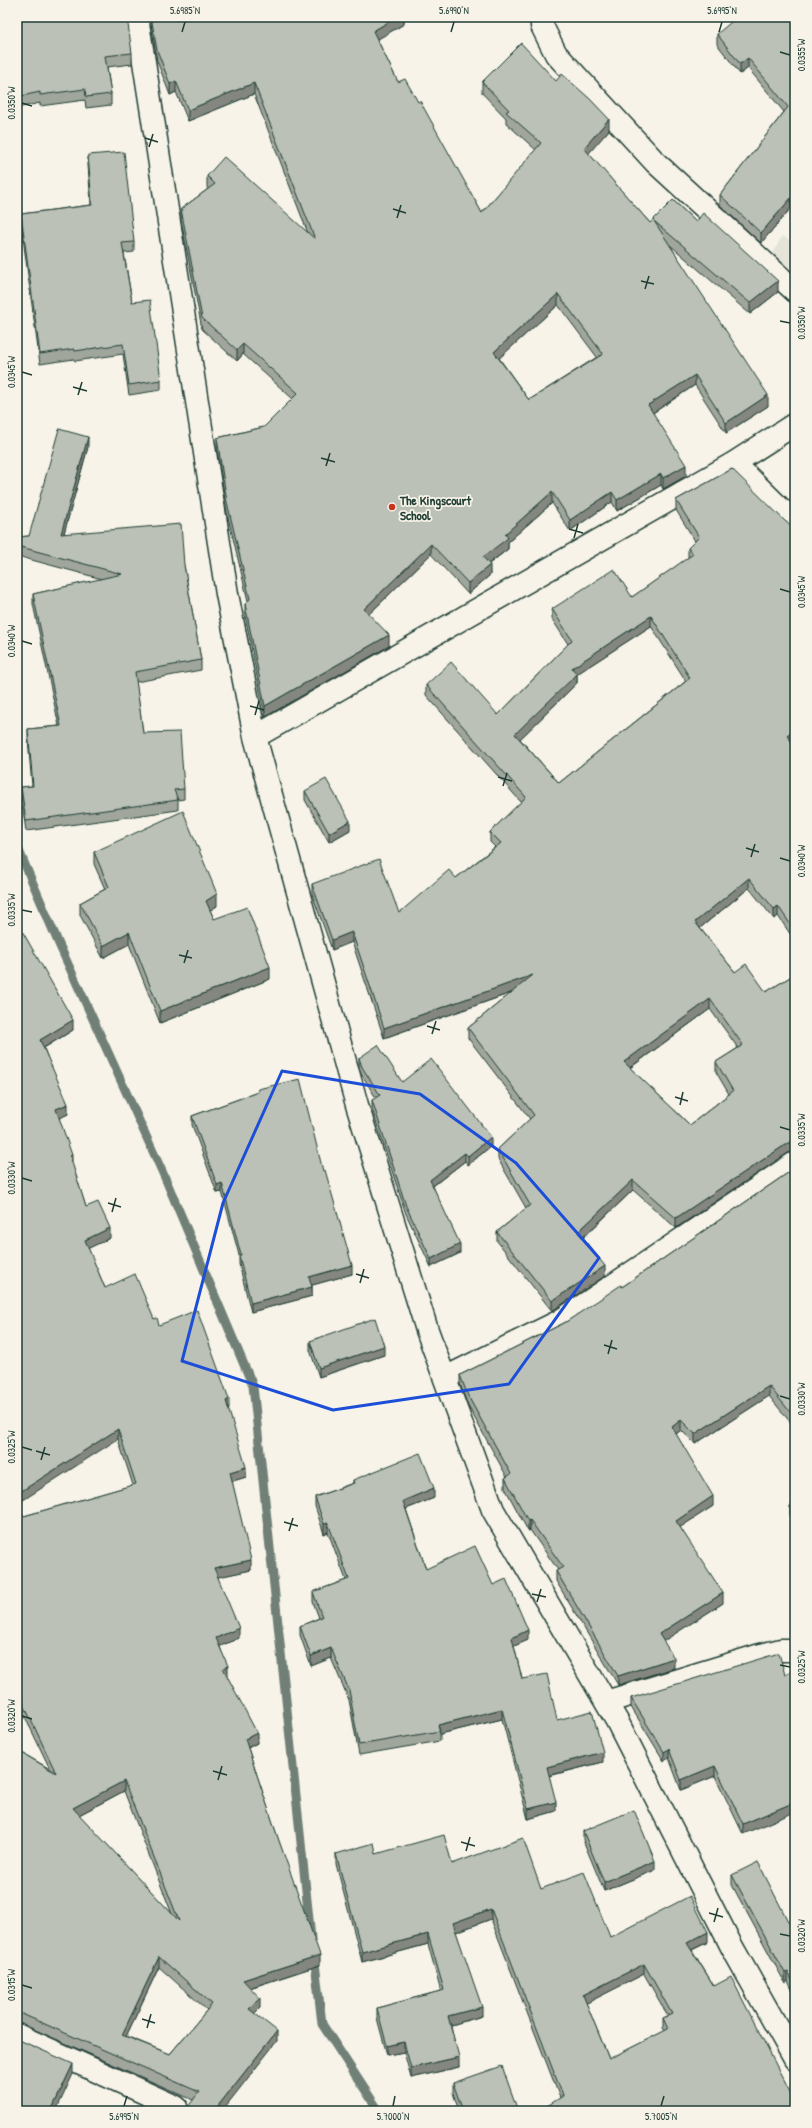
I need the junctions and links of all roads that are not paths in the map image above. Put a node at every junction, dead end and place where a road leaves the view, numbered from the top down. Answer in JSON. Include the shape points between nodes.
{"nodes":[{"id":1,"x":137,"y":17,"type":"edge"},
{"id":2,"x":542,"y":17,"type":"edge"},
{"id":3,"x":795,"y":291,"type":"edge"},
{"id":4,"x":795,"y":424,"type":"edge"},
{"id":5,"x":734,"y":463,"type":"junction"},
{"id":6,"x":795,"y":523,"type":"edge"},
{"id":7,"x":255,"y":736,"type":"junction"},
{"id":8,"x":795,"y":1163,"type":"edge"},
{"id":9,"x":445,"y":1378,"type":"junction"},
{"id":10,"x":795,"y":1650,"type":"edge"},
{"id":11,"x":606,"y":1702,"type":"junction"},
{"id":12,"x":17,"y":2036,"type":"edge"},
{"id":13,"x":795,"y":2059,"type":"edge"},
{"id":14,"x":176,"y":2106,"type":"dead end"}],
"edges":[{"from":1,"to":7,"type":"street","via":[[226,586]]},
{"from":2,"to":3,"type":"street","via":[[542,26],[556,54],[656,163]]},
{"from":4,"to":5,"type":"street"},
{"from":5,"to":6,"type":"street"},
{"from":5,"to":7,"type":"street"},
{"from":7,"to":9,"type":"street","via":[[357,1104],[427,1330]]},
{"from":8,"to":9,"type":"street","via":[[560,1321]]},
{"from":9,"to":11,"type":"street","via":[[493,1510]]},
{"from":10,"to":11,"type":"street","via":[[781,1650],[757,1656]]},
{"from":11,"to":13,"type":"street","via":[[732,1946]]},
{"from":12,"to":14,"type":"street"}]}
